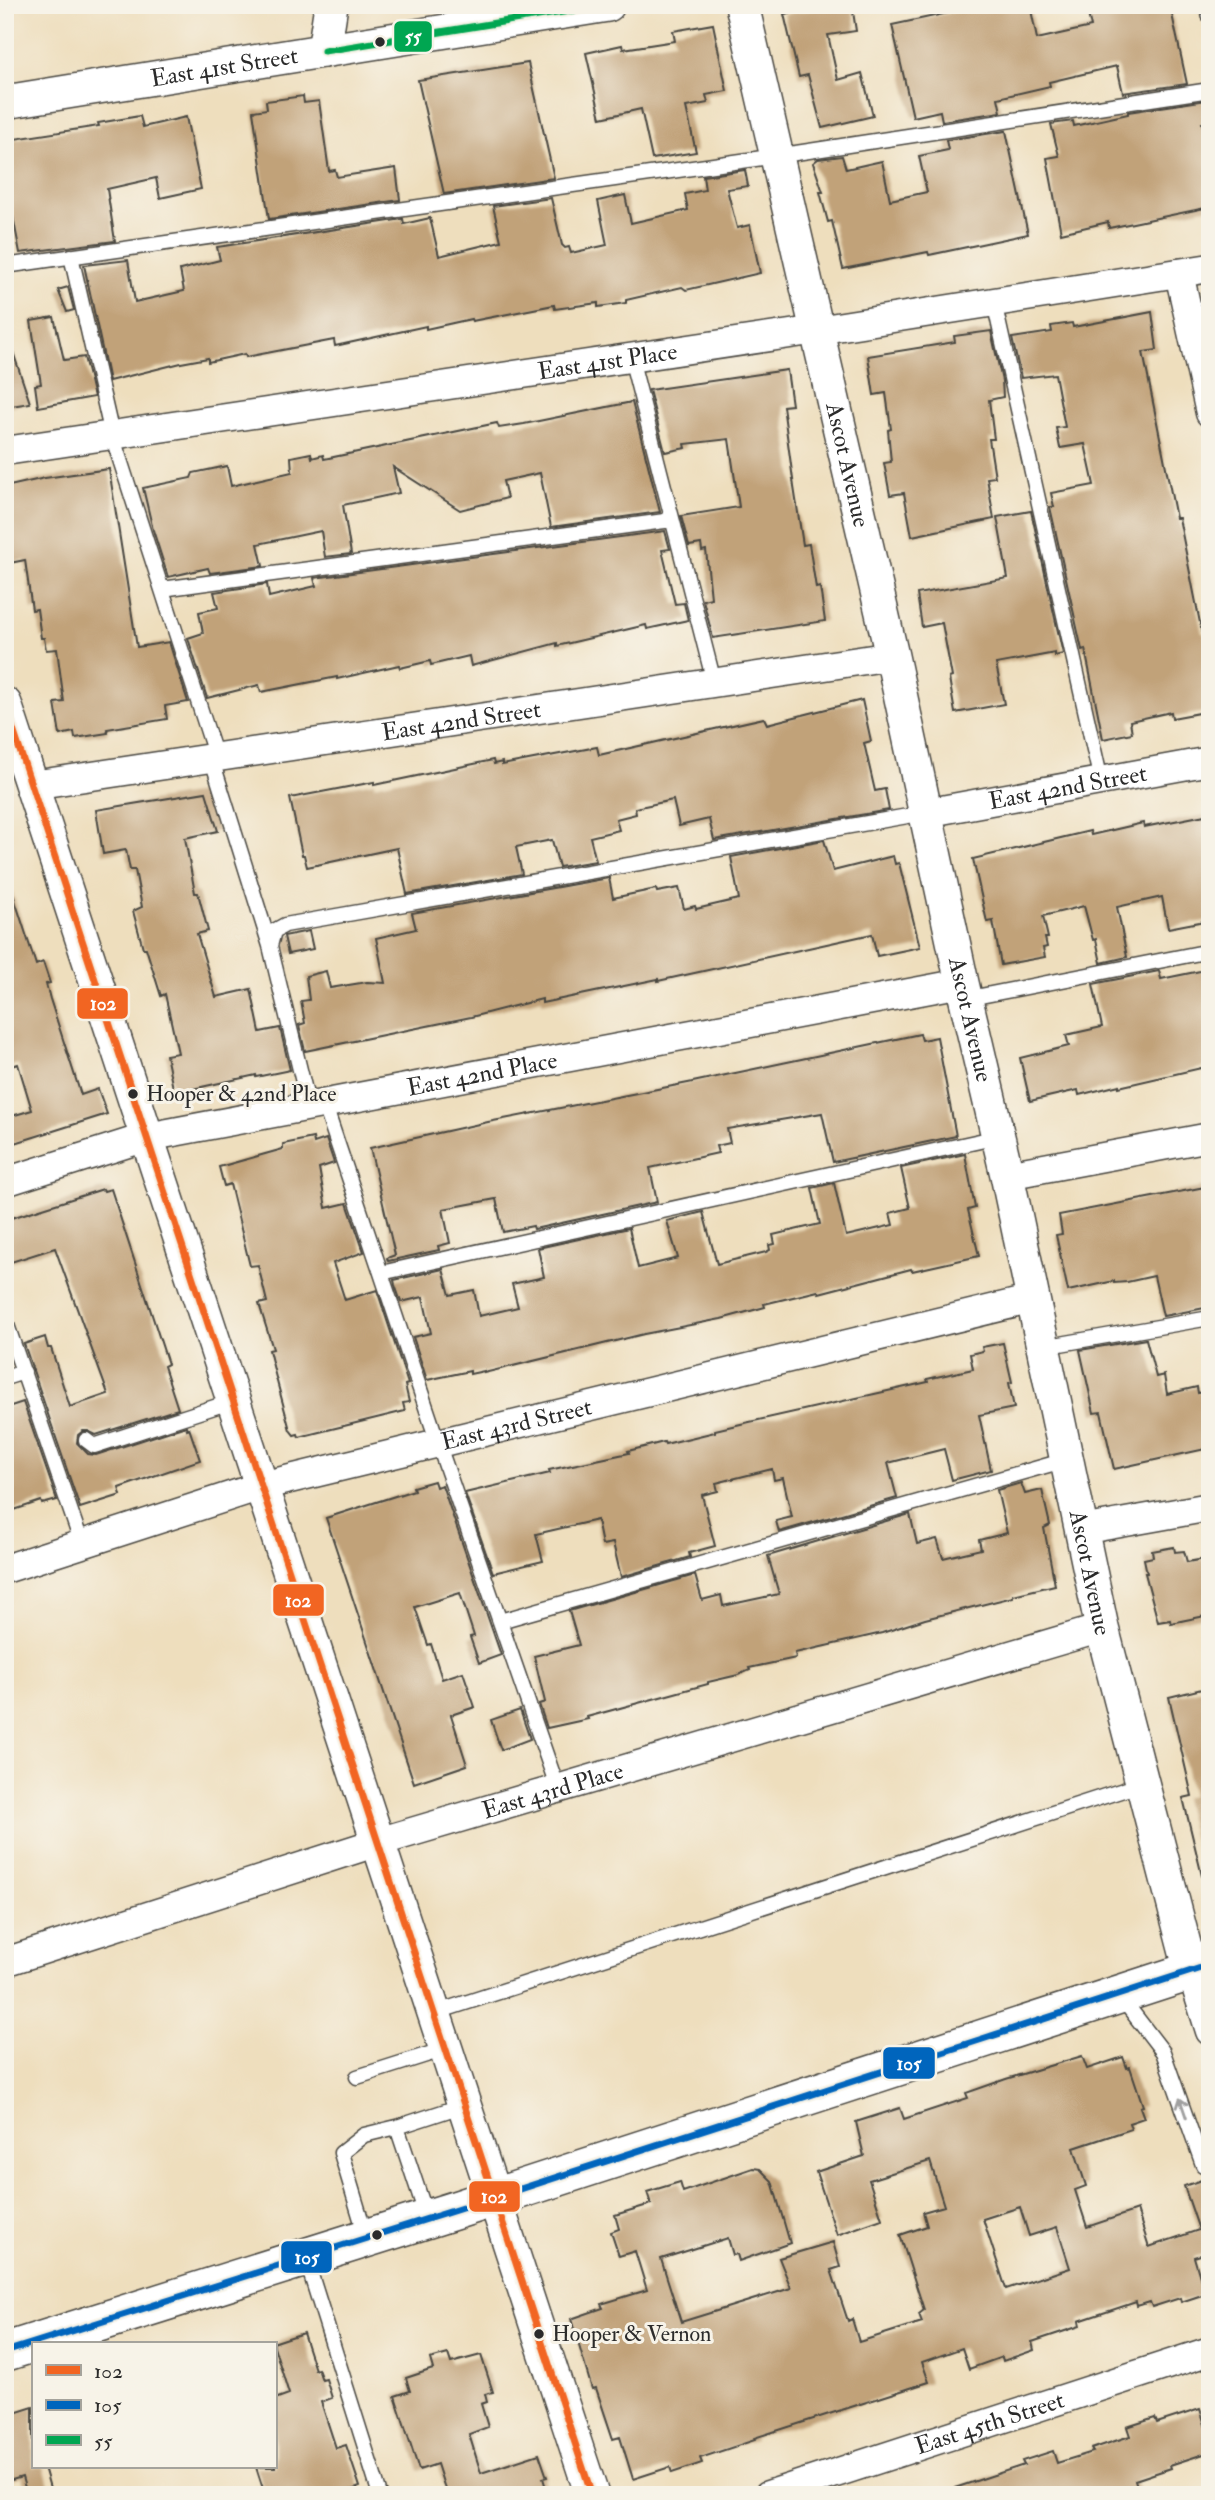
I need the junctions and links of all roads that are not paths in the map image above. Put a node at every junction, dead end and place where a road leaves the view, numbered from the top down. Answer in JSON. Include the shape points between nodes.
{"nodes":[{"id":1,"x":331,"y":5,"type":"edge"},
{"id":2,"x":608,"y":5,"type":"edge"},
{"id":3,"x":742,"y":5,"type":"edge"},
{"id":4,"x":1207,"y":5,"type":"edge"},
{"id":5,"x":1210,"y":17,"type":"edge"},
{"id":6,"x":324,"y":51,"type":"junction"},
{"id":7,"x":1210,"y":90,"type":"edge"},
{"id":8,"x":5,"y":102,"type":"edge"},
{"id":9,"x":776,"y":156,"type":"junction"},
{"id":10,"x":71,"y":256,"type":"junction"},
{"id":11,"x":5,"y":266,"type":"edge"},
{"id":12,"x":1210,"y":268,"type":"edge"},
{"id":13,"x":1179,"y":273,"type":"junction"},
{"id":14,"x":994,"y":302,"type":"junction"},
{"id":15,"x":817,"y":330,"type":"junction"},
{"id":16,"x":631,"y":358,"type":"junction"},
{"id":17,"x":1210,"y":413,"type":"edge"},
{"id":18,"x":112,"y":435,"type":"junction"},
{"id":19,"x":5,"y":451,"type":"edge"},
{"id":20,"x":672,"y":520,"type":"junction"},
{"id":21,"x":162,"y":589,"type":"junction"},
{"id":22,"x":892,"y":656,"type":"junction"},
{"id":23,"x":714,"y":682,"type":"junction"},
{"id":24,"x":5,"y":704,"type":"edge"},
{"id":25,"x":214,"y":757,"type":"junction"},
{"id":26,"x":1210,"y":761,"type":"edge"},
{"id":27,"x":1101,"y":781,"type":"junction"},
{"id":28,"x":32,"y":785,"type":"junction"},
{"id":29,"x":925,"y":813,"type":"junction"},
{"id":30,"x":270,"y":946,"type":"junction"},
{"id":31,"x":1210,"y":951,"type":"edge"},
{"id":32,"x":963,"y":991,"type":"junction"},
{"id":33,"x":316,"y":1105,"type":"junction"},
{"id":34,"x":147,"y":1137,"type":"junction"},
{"id":35,"x":998,"y":1138,"type":"junction"},
{"id":36,"x":1210,"y":1138,"type":"edge"},
{"id":37,"x":1007,"y":1175,"type":"junction"},
{"id":38,"x":5,"y":1182,"type":"edge"},
{"id":39,"x":381,"y":1273,"type":"junction"},
{"id":40,"x":1033,"y":1299,"type":"junction"},
{"id":41,"x":1210,"y":1318,"type":"edge"},
{"id":42,"x":5,"y":1319,"type":"edge"},
{"id":43,"x":1043,"y":1346,"type":"junction"},
{"id":44,"x":24,"y":1372,"type":"junction"},
{"id":45,"x":5,"y":1378,"type":"edge"},
{"id":46,"x":233,"y":1401,"type":"junction"},
{"id":47,"x":86,"y":1440,"type":"dead end"},
{"id":48,"x":438,"y":1443,"type":"junction"},
{"id":49,"x":1066,"y":1460,"type":"junction"},
{"id":50,"x":261,"y":1486,"type":"junction"},
{"id":51,"x":1210,"y":1507,"type":"edge"},
{"id":52,"x":1081,"y":1530,"type":"junction"},
{"id":53,"x":82,"y":1544,"type":"junction"},
{"id":54,"x":5,"y":1569,"type":"edge"},
{"id":55,"x":500,"y":1621,"type":"junction"},
{"id":56,"x":1102,"y":1628,"type":"junction"},
{"id":57,"x":1142,"y":1784,"type":"junction"},
{"id":58,"x":558,"y":1789,"type":"junction"},
{"id":59,"x":378,"y":1842,"type":"junction"},
{"id":60,"x":5,"y":1962,"type":"edge"},
{"id":61,"x":1200,"y":1968,"type":"edge"},
{"id":62,"x":1119,"y":1994,"type":"junction"},
{"id":63,"x":434,"y":2013,"type":"junction"},
{"id":64,"x":1210,"y":2031,"type":"edge"},
{"id":65,"x":445,"y":2049,"type":"junction"},
{"id":66,"x":357,"y":2077,"type":"dead end"},
{"id":67,"x":464,"y":2105,"type":"junction"},
{"id":68,"x":397,"y":2127,"type":"junction"},
{"id":69,"x":1210,"y":2163,"type":"edge"},
{"id":70,"x":494,"y":2197,"type":"junction"},
{"id":71,"x":427,"y":2218,"type":"junction"},
{"id":72,"x":367,"y":2237,"type":"junction"},
{"id":73,"x":305,"y":2256,"type":"junction"},
{"id":74,"x":36,"y":2342,"type":"edge"},
{"id":75,"x":32,"y":2343,"type":"edge"},
{"id":76,"x":1210,"y":2351,"type":"edge"},
{"id":77,"x":5,"y":2352,"type":"edge"},
{"id":78,"x":380,"y":2495,"type":"edge"},
{"id":79,"x":592,"y":2495,"type":"edge"},
{"id":80,"x":768,"y":2495,"type":"edge"}],
"edges":[{"from":1,"to":6,"type":"street"},
{"from":2,"to":6,"type":"street","name":"East 41st Street"},
{"from":3,"to":9,"type":"street","name":"Ascot Avenue"},
{"from":4,"to":5,"type":"lane"},
{"from":6,"to":8,"type":"street","name":"East 41st Street"},
{"from":7,"to":9,"type":"lane"},
{"from":9,"to":10,"type":"lane"},
{"from":9,"to":15,"type":"street","name":"Ascot Avenue"},
{"from":10,"to":11,"type":"lane"},
{"from":10,"to":18,"type":"lane"},
{"from":12,"to":13,"type":"street","name":"East 41st Place"},
{"from":13,"to":14,"type":"street","name":"East 41st Place"},
{"from":13,"to":17,"type":"street"},
{"from":14,"to":15,"type":"street","name":"East 41st Place"},
{"from":14,"to":27,"type":"lane"},
{"from":15,"to":16,"type":"street","name":"East 41st Place"},
{"from":15,"to":22,"type":"street","name":"Ascot Avenue"},
{"from":16,"to":18,"type":"street","name":"East 41st Place"},
{"from":16,"to":20,"type":"lane"},
{"from":18,"to":19,"type":"street","name":"East 41st Place"},
{"from":18,"to":21,"type":"lane"},
{"from":20,"to":21,"type":"lane"},
{"from":20,"to":23,"type":"lane"},
{"from":21,"to":25,"type":"lane"},
{"from":22,"to":23,"type":"street","name":"East 42nd Street"},
{"from":22,"to":29,"type":"street","name":"Ascot Avenue"},
{"from":23,"to":25,"type":"street","name":"East 42nd Street"},
{"from":24,"to":28,"type":"street"},
{"from":25,"to":28,"type":"street","name":"East 42nd Street"},
{"from":25,"to":30,"type":"lane"},
{"from":26,"to":27,"type":"street","name":"East 42nd Street"},
{"from":27,"to":29,"type":"street","name":"East 42nd Street"},
{"from":28,"to":34,"type":"street"},
{"from":29,"to":30,"type":"lane","via":[[285,925],[274,930]]},
{"from":29,"to":32,"type":"street","name":"Ascot Avenue"},
{"from":30,"to":33,"type":"lane"},
{"from":31,"to":32,"type":"lane"},
{"from":32,"to":33,"type":"street","name":"East 42nd Place"},
{"from":32,"to":35,"type":"street","name":"Ascot Avenue"},
{"from":33,"to":34,"type":"street","name":"East 42nd Place"},
{"from":33,"to":39,"type":"lane"},
{"from":34,"to":38,"type":"street","name":"East 42nd Place"},
{"from":34,"to":46,"type":"street"},
{"from":35,"to":37,"type":"street","name":"Ascot Avenue"},
{"from":35,"to":39,"type":"lane"},
{"from":36,"to":37,"type":"street"},
{"from":37,"to":40,"type":"street","name":"Ascot Avenue"},
{"from":39,"to":48,"type":"lane"},
{"from":40,"to":43,"type":"street","name":"Ascot Avenue"},
{"from":40,"to":48,"type":"street","name":"East 43rd Street"},
{"from":41,"to":43,"type":"lane"},
{"from":42,"to":44,"type":"lane"},
{"from":43,"to":49,"type":"street","name":"Ascot Avenue"},
{"from":44,"to":45,"type":"lane"},
{"from":44,"to":53,"type":"lane"},
{"from":46,"to":47,"type":"lane","via":[[94,1447]]},
{"from":46,"to":50,"type":"street"},
{"from":48,"to":50,"type":"street","name":"East 43rd Street"},
{"from":48,"to":55,"type":"lane"},
{"from":49,"to":52,"type":"street","name":"Ascot Avenue"},
{"from":49,"to":55,"type":"lane"},
{"from":50,"to":53,"type":"street","name":"East 43rd Street"},
{"from":50,"to":59,"type":"street"},
{"from":51,"to":52,"type":"street"},
{"from":52,"to":56,"type":"street","name":"Ascot Avenue"},
{"from":53,"to":54,"type":"street","name":"East 43rd Street"},
{"from":55,"to":58,"type":"lane"},
{"from":56,"to":57,"type":"street","name":"Ascot Avenue"},
{"from":56,"to":58,"type":"street","name":"East 43rd Place"},
{"from":57,"to":61,"type":"street","name":"Ascot Avenue"},
{"from":57,"to":63,"type":"lane"},
{"from":58,"to":59,"type":"street","name":"East 43rd Place"},
{"from":59,"to":60,"type":"street","name":"East 43rd Place"},
{"from":59,"to":63,"type":"street"},
{"from":61,"to":62,"type":"main road"},
{"from":61,"to":64,"type":"street","name":"Ascot Avenue"},
{"from":69,"to":62,"type":"lane","one_way":true,"via":[[1203,2165],[1163,2052]]},
{"from":62,"to":70,"type":"main road"},
{"from":63,"to":65,"type":"street"},
{"from":65,"to":66,"type":"lane"},
{"from":65,"to":67,"type":"street"},
{"from":67,"to":68,"type":"lane"},
{"from":67,"to":70,"type":"street"},
{"from":68,"to":71,"type":"lane"},
{"from":68,"to":72,"type":"lane","via":[[364,2135],[341,2153]]},
{"from":70,"to":71,"type":"main road"},
{"from":70,"to":79,"type":"street"},
{"from":71,"to":72,"type":"main road"},
{"from":72,"to":73,"type":"main road"},
{"from":73,"to":74,"type":"main road"},
{"from":73,"to":78,"type":"lane"},
{"from":75,"to":77,"type":"main road"},
{"from":76,"to":80,"type":"street","name":"East 45th Street"}]}
